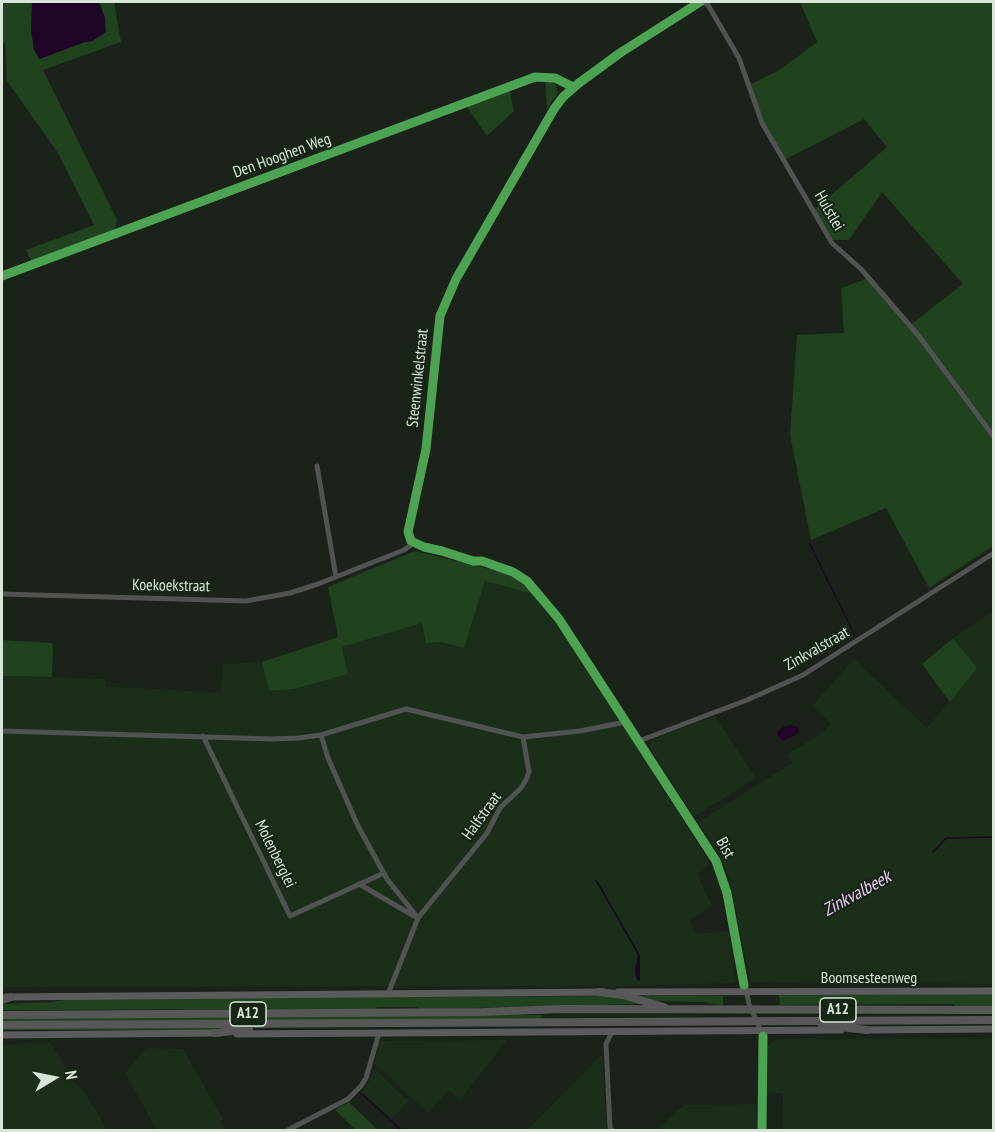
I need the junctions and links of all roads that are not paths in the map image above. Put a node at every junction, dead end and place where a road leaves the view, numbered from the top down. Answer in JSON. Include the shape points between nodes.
{"nodes":[{"id":1,"x":701,"y":2,"type":"edge"},
{"id":2,"x":573,"y":87,"type":"junction"},
{"id":3,"x":2,"y":276,"type":"edge"},
{"id":4,"x":993,"y":437,"type":"edge"},
{"id":5,"x":317,"y":466,"type":"dead end"},
{"id":6,"x":414,"y":543,"type":"junction"},
{"id":7,"x":993,"y":554,"type":"edge"},
{"id":8,"x":336,"y":577,"type":"junction"},
{"id":9,"x":2,"y":594,"type":"edge"},
{"id":10,"x":626,"y":722,"type":"junction"},
{"id":11,"x":2,"y":731,"type":"edge"},
{"id":12,"x":321,"y":735,"type":"junction"},
{"id":13,"x":203,"y":736,"type":"junction"},
{"id":14,"x":523,"y":737,"type":"junction"},
{"id":15,"x":639,"y":741,"type":"junction"},
{"id":16,"x":384,"y":873,"type":"junction"},
{"id":17,"x":359,"y":884,"type":"junction"},
{"id":18,"x":418,"y":918,"type":"junction"},
{"id":19,"x":745,"y":988,"type":"junction"},
{"id":20,"x":993,"y":991,"type":"edge"},
{"id":21,"x":598,"y":992,"type":"junction"},
{"id":22,"x":388,"y":994,"type":"junction"},
{"id":23,"x":11,"y":997,"type":"joint"},
{"id":24,"x":2,"y":998,"type":"edge"},
{"id":25,"x":670,"y":1010,"type":"junction"},
{"id":26,"x":751,"y":1010,"type":"junction"},
{"id":27,"x":993,"y":1010,"type":"edge"},
{"id":28,"x":2,"y":1015,"type":"edge"},
{"id":29,"x":756,"y":1020,"type":"junction"},
{"id":30,"x":815,"y":1020,"type":"junction"},
{"id":31,"x":993,"y":1020,"type":"edge"},
{"id":32,"x":269,"y":1024,"type":"junction"},
{"id":33,"x":2,"y":1025,"type":"edge"},
{"id":34,"x":993,"y":1029,"type":"edge"},
{"id":35,"x":867,"y":1030,"type":"junction"},
{"id":36,"x":761,"y":1031,"type":"junction"},
{"id":37,"x":612,"y":1032,"type":"junction"},
{"id":38,"x":215,"y":1033,"type":"junction"},
{"id":39,"x":379,"y":1033,"type":"junction"},
{"id":40,"x":2,"y":1035,"type":"edge"},
{"id":41,"x":288,"y":1131,"type":"edge"},
{"id":42,"x":612,"y":1131,"type":"edge"},
{"id":43,"x":762,"y":1131,"type":"edge"}],
"edges":[{"from":1,"to":2,"type":"street","name":"Steenwinkelstraat"},
{"from":1,"to":4,"type":"street","name":"Hulstlei","via":[[708,5],[739,58],[762,123],[832,243],[861,269],[918,335]]},
{"from":2,"to":3,"type":"street","name":"Den Hooghen Weg","via":[[555,78],[535,77]]},
{"from":2,"to":6,"type":"street","name":"Steenwinkelstraat","via":[[554,108],[456,279],[440,316],[424,465],[408,524]]},
{"from":5,"to":8,"type":"street"},
{"from":6,"to":8,"type":"street","name":"Koekoekstraat"},
{"from":6,"to":10,"type":"street","via":[[502,567],[527,581],[559,619]]},
{"from":7,"to":15,"type":"street","name":"Zinkvalstraat","via":[[803,675]]},
{"from":8,"to":9,"type":"street","name":"Koekoekstraat","via":[[290,593],[246,601]]},
{"from":10,"to":14,"type":"street"},
{"from":10,"to":15,"type":"street"},
{"from":11,"to":13,"type":"street"},
{"from":12,"to":13,"type":"street","via":[[273,739]]},
{"from":12,"to":14,"type":"street","via":[[406,709]]},
{"from":12,"to":16,"type":"street","via":[[358,826]]},
{"from":13,"to":17,"type":"street","name":"Molenberglei","via":[[290,916]]},
{"from":14,"to":18,"type":"street","name":"Halfstraat","via":[[529,772],[526,780],[500,808],[488,833]]},
{"from":15,"to":19,"type":"street","name":"Bist","via":[[720,871]]},
{"from":16,"to":17,"type":"street","name":"Molenberglei"},
{"from":16,"to":18,"type":"street"},
{"from":17,"to":18,"type":"street"},
{"from":18,"to":22,"type":"street","name":"Halfstraat"},
{"from":19,"to":20,"type":"main road","name":"Boomsesteenweg"},
{"from":19,"to":21,"type":"main road","name":"Boomsesteenweg"},
{"from":19,"to":26,"type":"street","name":"Bist"},
{"from":21,"to":22,"type":"main road","name":"Boomsesteenweg"},
{"from":21,"to":25,"type":"highway","via":[[623,995]]},
{"from":22,"to":23,"type":"main road","name":"Boomsesteenweg"},
{"from":23,"to":24,"type":"highway"},
{"from":25,"to":26,"type":"highway","number":"A12"},
{"from":25,"to":28,"type":"highway","number":"A12"},
{"from":26,"to":27,"type":"highway","number":"A12"},
{"from":26,"to":29,"type":"street","name":"Bist"},
{"from":29,"to":30,"type":"highway","number":"A12"},
{"from":29,"to":32,"type":"highway","number":"A12"},
{"from":29,"to":36,"type":"street","name":"Bist"},
{"from":30,"to":31,"type":"highway","number":"A12"},
{"from":30,"to":35,"type":"highway","via":[[830,1026]]},
{"from":32,"to":33,"type":"highway","number":"A12"},
{"from":32,"to":38,"type":"highway"},
{"from":34,"to":35,"type":"main road"},
{"from":35,"to":36,"type":"main road"},
{"from":36,"to":37,"type":"main road"},
{"from":36,"to":43,"type":"street"},
{"from":37,"to":39,"type":"main road"},
{"from":37,"to":42,"type":"street","via":[[606,1044]]},
{"from":38,"to":39,"type":"main road"},
{"from":38,"to":40,"type":"main road"},
{"from":39,"to":41,"type":"street","via":[[361,1086],[348,1099]]}]}
